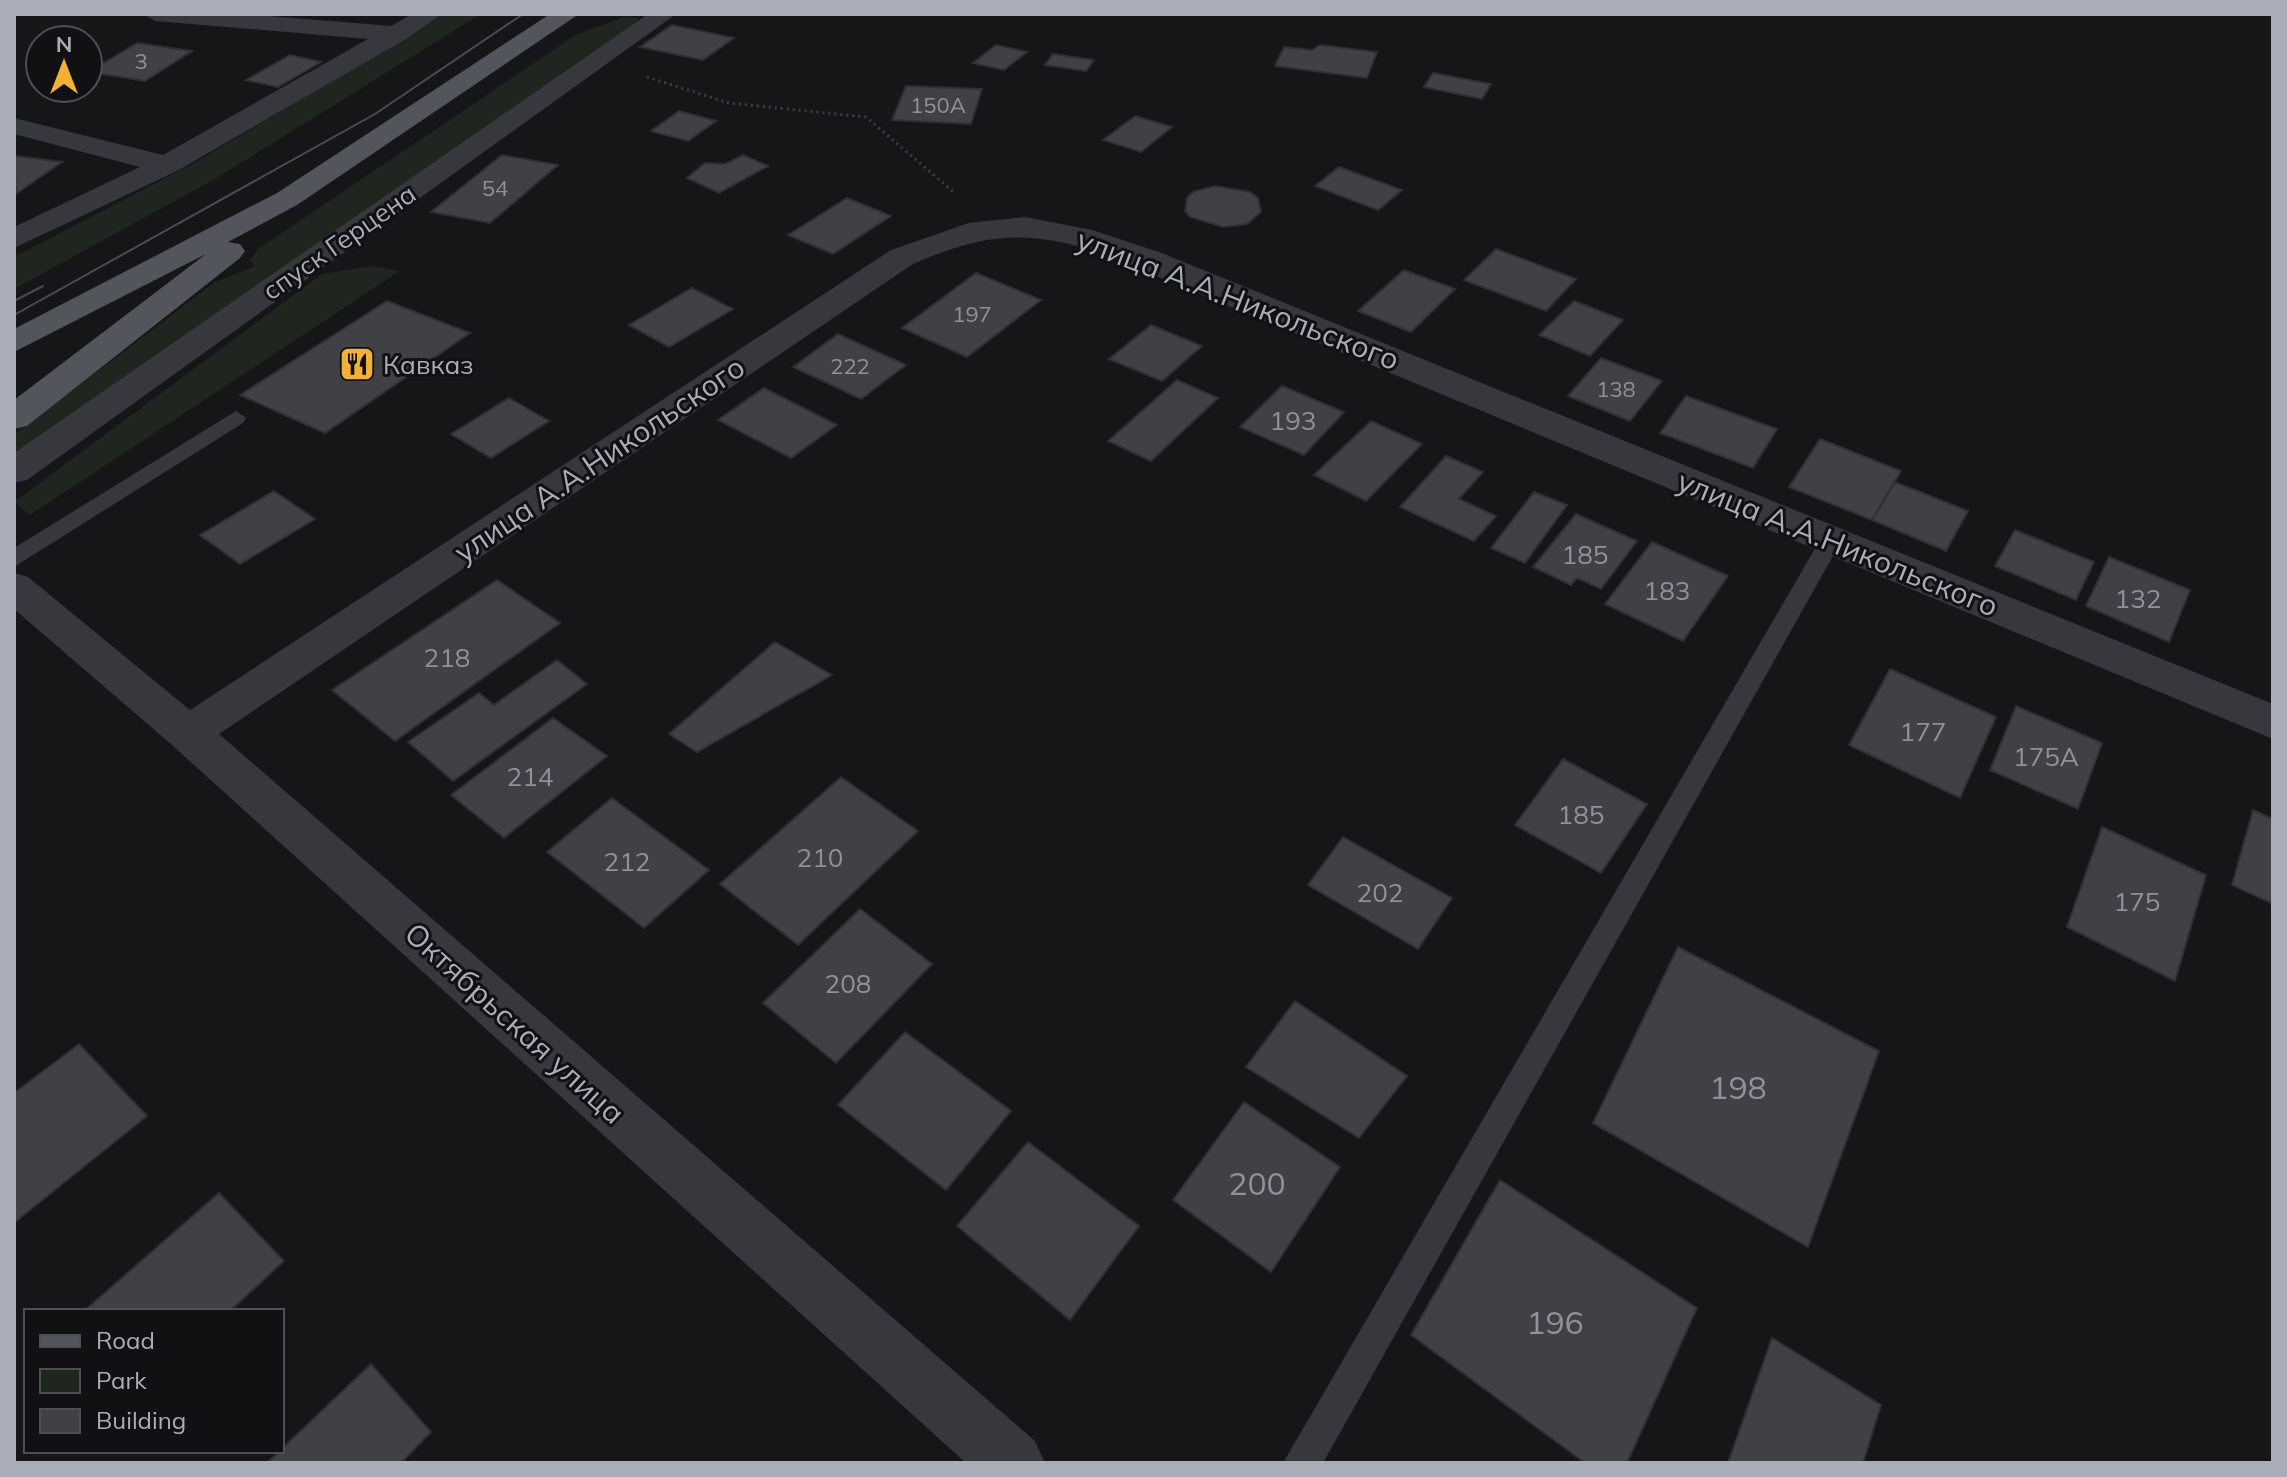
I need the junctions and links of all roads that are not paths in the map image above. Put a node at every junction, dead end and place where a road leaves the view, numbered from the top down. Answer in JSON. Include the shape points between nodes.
{"nodes":[{"id":1,"x":155,"y":14,"type":"edge"},
{"id":2,"x":430,"y":14,"type":"edge"},
{"id":3,"x":567,"y":14,"type":"edge"},
{"id":4,"x":664,"y":14,"type":"edge"},
{"id":5,"x":397,"y":34,"type":"junction"},
{"id":6,"x":14,"y":126,"type":"edge"},
{"id":7,"x":167,"y":165,"type":"junction"},
{"id":8,"x":287,"y":199,"type":"junction"},
{"id":9,"x":14,"y":239,"type":"edge"},
{"id":10,"x":14,"y":342,"type":"edge"},
{"id":11,"x":14,"y":418,"type":"edge"},
{"id":12,"x":236,"y":418,"type":"dead end"},
{"id":13,"x":14,"y":471,"type":"edge"},
{"id":14,"x":1831,"y":540,"type":"junction"},
{"id":15,"x":14,"y":559,"type":"edge"},
{"id":16,"x":14,"y":587,"type":"edge"},
{"id":17,"x":2273,"y":722,"type":"edge"},
{"id":18,"x":188,"y":733,"type":"junction"},
{"id":19,"x":1013,"y":1463,"type":"edge"},
{"id":20,"x":1302,"y":1463,"type":"edge"}],
"edges":[{"from":1,"to":5,"type":"street"},
{"from":2,"to":5,"type":"street"},
{"from":3,"to":8,"type":"main road","name":"спуск Герцена"},
{"from":4,"to":13,"type":"street","name":"спуск Герцена"},
{"from":5,"to":7,"type":"street"},
{"from":6,"to":7,"type":"street"},
{"from":7,"to":9,"type":"street"},
{"from":8,"to":10,"type":"main road","name":"спуск Герцена"},
{"from":8,"to":11,"type":"main road","name":"спуск Герцена","via":[[216,263]]},
{"from":12,"to":15,"type":"lane"},
{"from":14,"to":17,"type":"street","name":"улица А.А.Никольского"},
{"from":14,"to":18,"type":"street","name":"улица А.А.Никольского","via":[[1148,259],[1077,233],[993,226],[951,234],[902,257]]},
{"from":14,"to":20,"type":"lane"},
{"from":16,"to":18,"type":"street","name":"Октябрьская улица"},
{"from":18,"to":19,"type":"street","name":"Октябрьская улица"}]}
